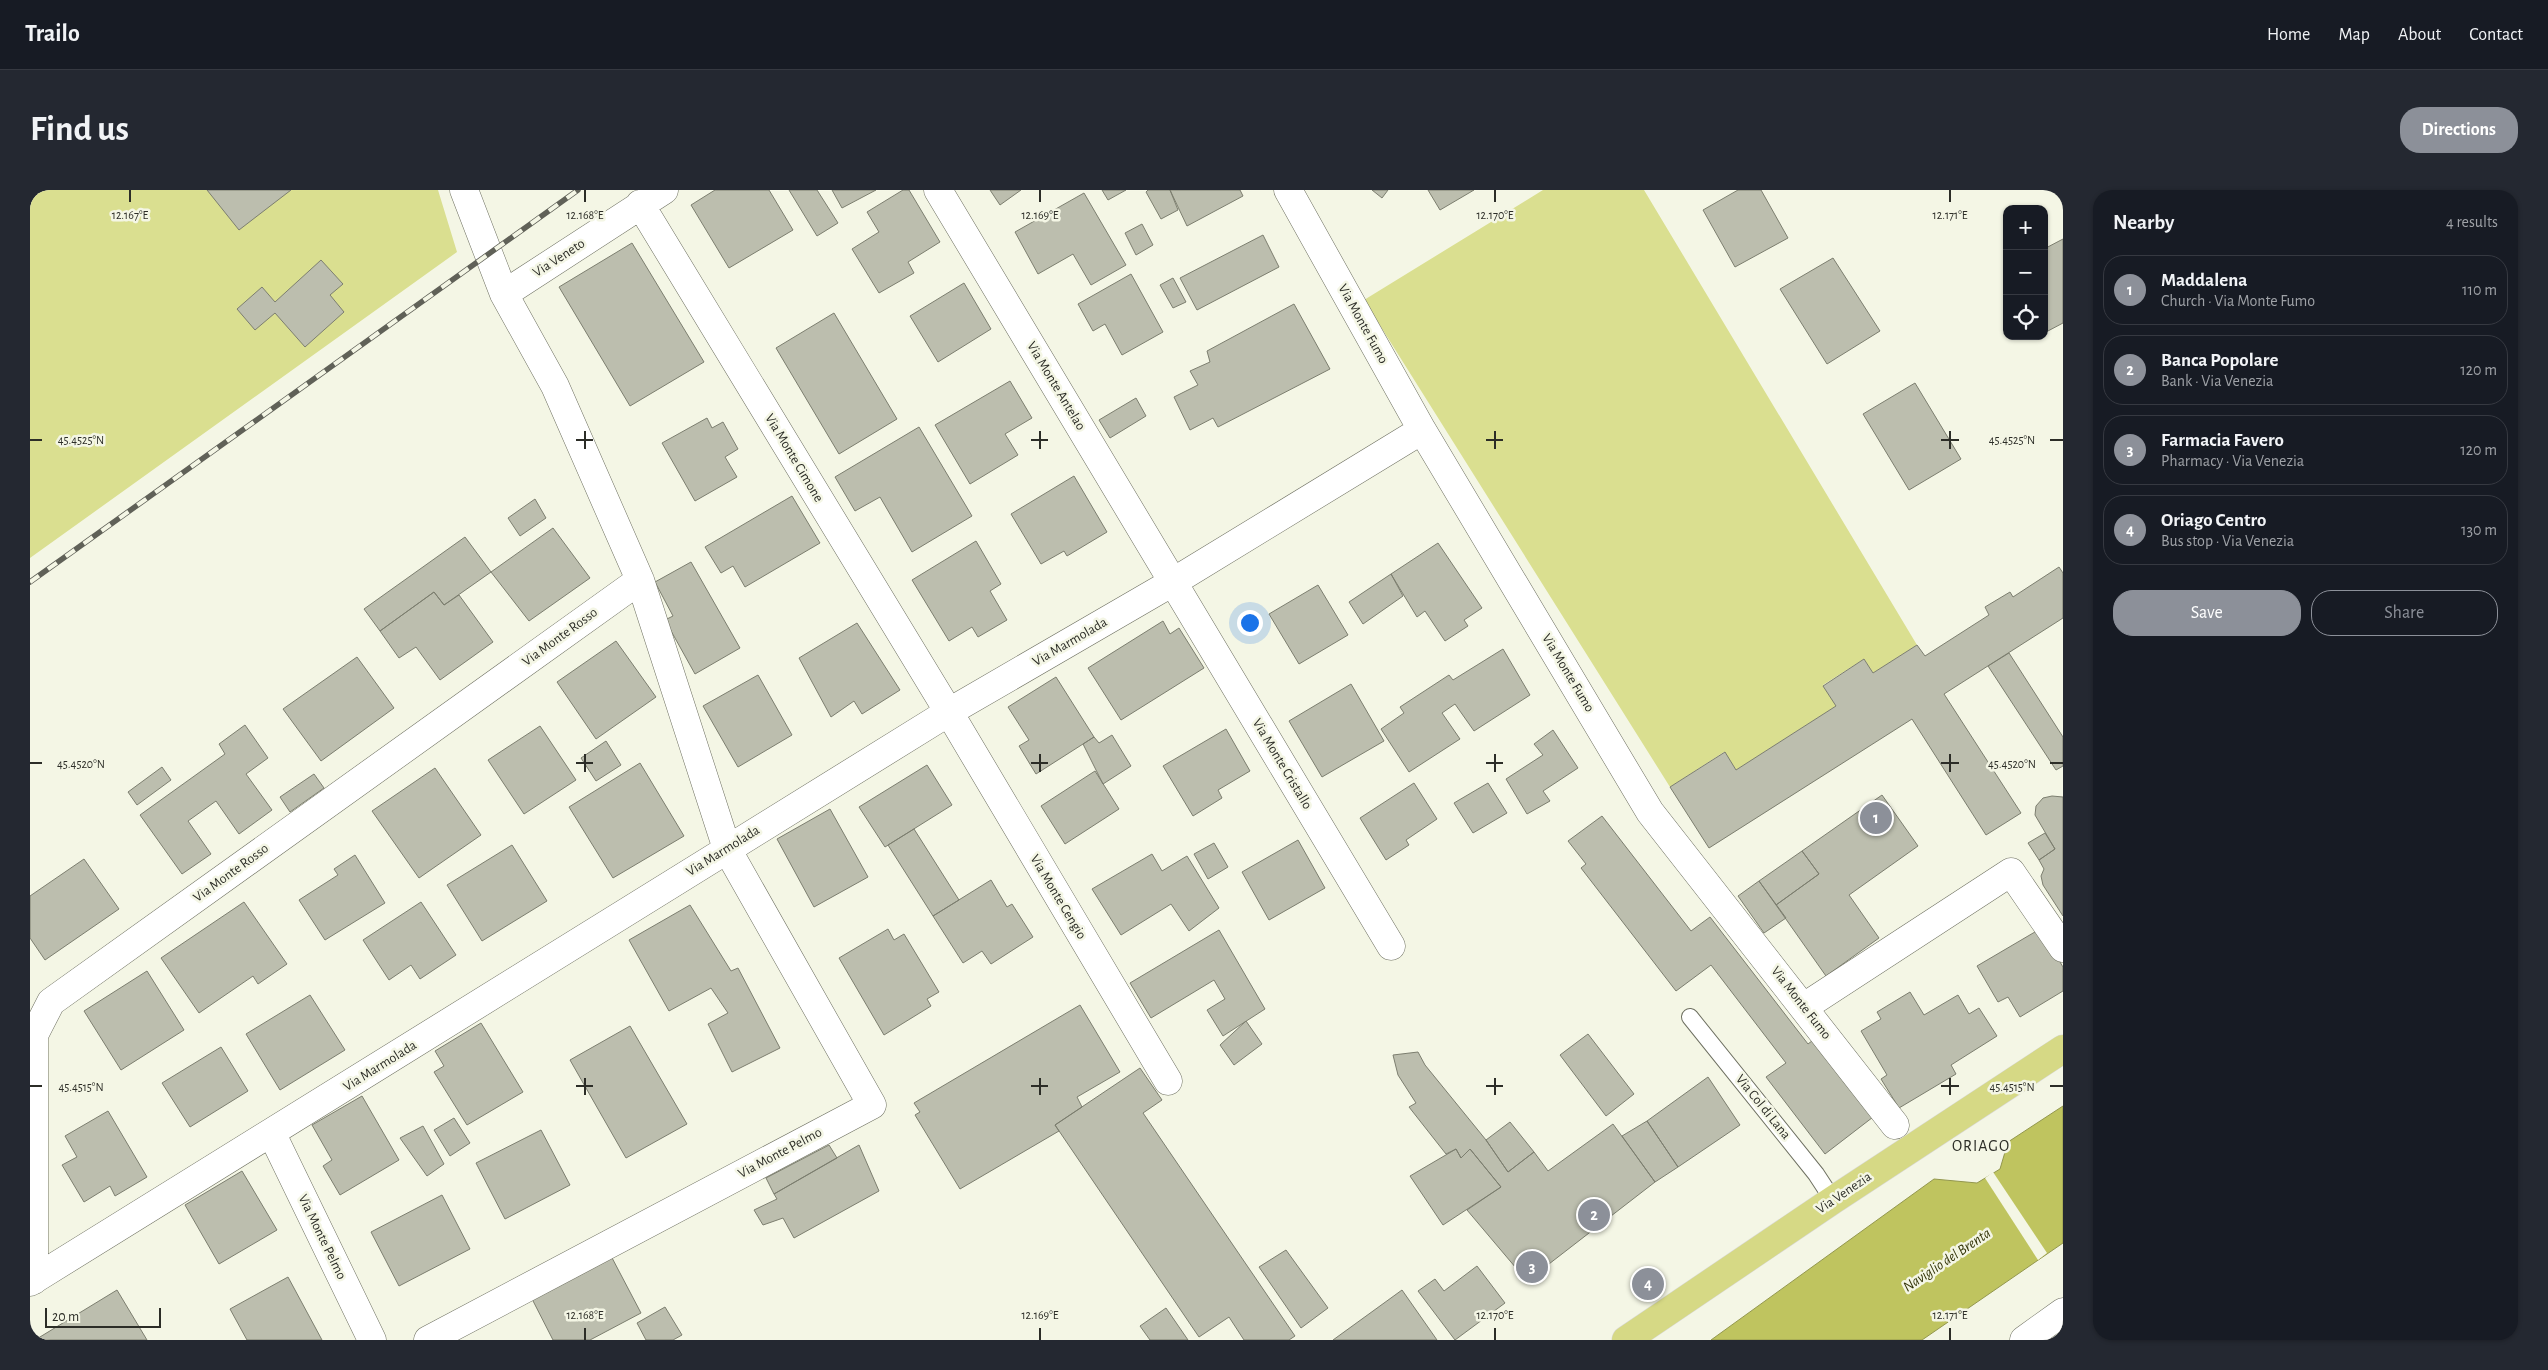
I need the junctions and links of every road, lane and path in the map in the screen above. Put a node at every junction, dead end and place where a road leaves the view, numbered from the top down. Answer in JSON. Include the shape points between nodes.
{"nodes":[{"id":1,"x":464,"y":190,"type":"edge"},
{"id":2,"x":664,"y":190,"type":"edge"},
{"id":3,"x":938,"y":190,"type":"edge"},
{"id":4,"x":1288,"y":190,"type":"edge"},
{"id":5,"x":640,"y":204,"type":"junction"},
{"id":6,"x":504,"y":294,"type":"junction"},
{"id":7,"x":1422,"y":430,"type":"junction"},
{"id":8,"x":640,"y":580,"type":"junction"},
{"id":9,"x":1174,"y":582,"type":"junction"},
{"id":10,"x":949,"y":712,"type":"junction"},
{"id":11,"x":727,"y":849,"type":"junction"},
{"id":12,"x":1391,"y":946,"type":"dead end"},
{"id":13,"x":2063,"y":948,"type":"edge"},
{"id":14,"x":1798,"y":999,"type":"junction"},
{"id":15,"x":1690,"y":1017,"type":"dead end"},
{"id":16,"x":2063,"y":1049,"type":"edge"},
{"id":17,"x":1168,"y":1081,"type":"dead end"},
{"id":18,"x":1895,"y":1125,"type":"dead end"},
{"id":19,"x":272,"y":1134,"type":"junction"},
{"id":20,"x":1833,"y":1200,"type":"junction"},
{"id":21,"x":32,"y":1281,"type":"edge"},
{"id":22,"x":2063,"y":1312,"type":"edge"},
{"id":23,"x":372,"y":1340,"type":"edge"},
{"id":24,"x":428,"y":1340,"type":"edge"},
{"id":25,"x":1626,"y":1340,"type":"edge"},
{"id":26,"x":2024,"y":1340,"type":"edge"}],
"edges":[{"from":1,"to":6,"type":"street"},
{"from":2,"to":5,"type":"street","name":"Via Veneto"},
{"from":3,"to":9,"type":"street","name":"Via Monte Antelao"},
{"from":4,"to":7,"type":"street","name":"Via Monte Fumo"},
{"from":5,"to":6,"type":"street","name":"Via Veneto"},
{"from":5,"to":10,"type":"street","name":"Via Monte Cimone"},
{"from":6,"to":8,"type":"street","via":[[555,386]]},
{"from":7,"to":9,"type":"street","name":"Via Marmolada"},
{"from":7,"to":14,"type":"street","name":"Via Monte Fumo","via":[[1650,812]]},
{"from":8,"to":11,"type":"street"},
{"from":8,"to":21,"type":"street","name":"Via Monte Rosso","via":[[51,1002],[34,1035]]},
{"from":9,"to":10,"type":"street","name":"Via Marmolada"},
{"from":9,"to":12,"type":"street","name":"Via Monte Cristallo"},
{"from":10,"to":11,"type":"street","name":"Via Marmolada"},
{"from":10,"to":17,"type":"street","name":"Via Monte Cengio"},
{"from":11,"to":19,"type":"street","name":"Via Marmolada"},
{"from":11,"to":24,"type":"street","name":"Via Monte Pelmo","via":[[872,1105]]},
{"from":13,"to":14,"type":"street","via":[[2011,872]]},
{"from":14,"to":18,"type":"street","name":"Via Monte Fumo"},
{"from":15,"to":20,"type":"lane","name":"Via Col di Lana","via":[[1816,1174]]},
{"from":16,"to":20,"type":"main road","name":"Via Venezia"},
{"from":19,"to":21,"type":"street","name":"Via Marmolada"},
{"from":19,"to":23,"type":"street","name":"Via Monte Pelmo"},
{"from":20,"to":25,"type":"main road","name":"Via Venezia"},
{"from":22,"to":26,"type":"street"}]}
